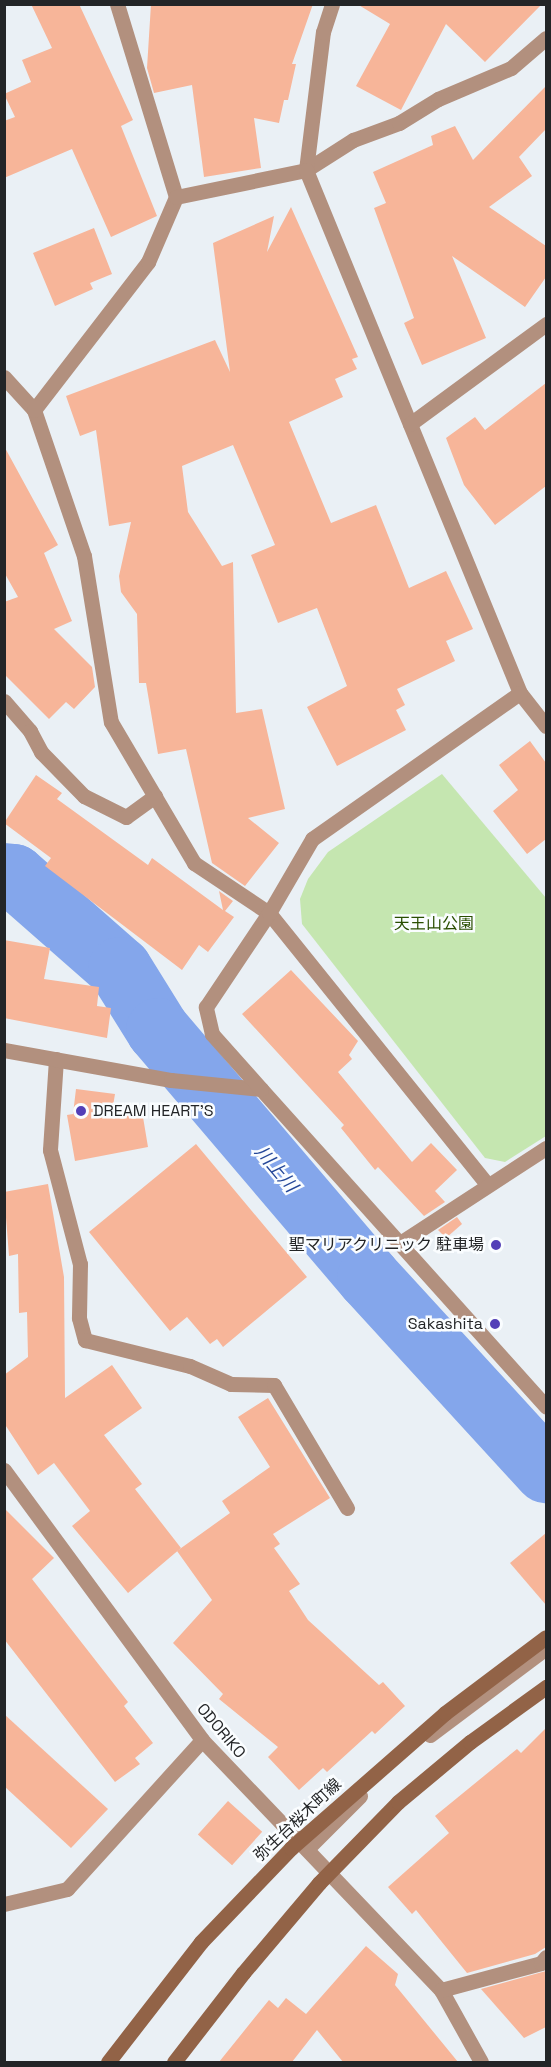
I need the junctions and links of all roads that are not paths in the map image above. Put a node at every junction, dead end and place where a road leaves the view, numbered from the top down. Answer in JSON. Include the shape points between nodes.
{"nodes":[{"id":1,"x":117,"y":4,"type":"edge"},
{"id":2,"x":332,"y":4,"type":"edge"},
{"id":3,"x":546,"y":38,"type":"edge"},
{"id":4,"x":306,"y":170,"type":"junction"},
{"id":5,"x":176,"y":196,"type":"junction"},
{"id":6,"x":546,"y":324,"type":"edge"},
{"id":7,"x":4,"y":378,"type":"edge"},
{"id":8,"x":34,"y":410,"type":"junction"},
{"id":9,"x":410,"y":424,"type":"junction"},
{"id":10,"x":520,"y":693,"type":"junction"},
{"id":11,"x":4,"y":701,"type":"edge"},
{"id":12,"x":546,"y":726,"type":"edge"},
{"id":13,"x":155,"y":796,"type":"junction"},
{"id":14,"x":269,"y":914,"type":"junction"},
{"id":15,"x":4,"y":1050,"type":"edge"},
{"id":16,"x":56,"y":1059,"type":"junction"},
{"id":17,"x":261,"y":1089,"type":"junction"},
{"id":18,"x":546,"y":1148,"type":"edge"},
{"id":19,"x":487,"y":1184,"type":"junction"},
{"id":20,"x":400,"y":1243,"type":"junction"},
{"id":21,"x":546,"y":1407,"type":"edge"},
{"id":22,"x":4,"y":1470,"type":"edge"},
{"id":23,"x":347,"y":1508,"type":"dead end"},
{"id":24,"x":546,"y":1637,"type":"edge"},
{"id":25,"x":546,"y":1648,"type":"edge"},
{"id":26,"x":546,"y":1687,"type":"edge"},
{"id":27,"x":202,"y":1740,"type":"junction"},
{"id":28,"x":307,"y":1849,"type":"junction"},
{"id":29,"x":4,"y":1904,"type":"edge"},
{"id":30,"x":546,"y":1957,"type":"edge"},
{"id":31,"x":441,"y":1990,"type":"junction"},
{"id":32,"x":108,"y":2062,"type":"edge"},
{"id":33,"x":174,"y":2062,"type":"edge"},
{"id":34,"x":481,"y":2062,"type":"edge"}],
"edges":[{"from":1,"to":5,"type":"street"},
{"from":2,"to":4,"type":"street","via":[[323,32]]},
{"from":3,"to":4,"type":"street","via":[[511,68],[438,99],[399,123],[353,140]]},
{"from":4,"to":5,"type":"street"},
{"from":4,"to":9,"type":"street"},
{"from":5,"to":8,"type":"street","via":[[148,262]]},
{"from":6,"to":9,"type":"street"},
{"from":7,"to":8,"type":"street"},
{"from":8,"to":13,"type":"street","via":[[84,556],[111,722]]},
{"from":9,"to":10,"type":"street"},
{"from":10,"to":12,"type":"street"},
{"from":10,"to":14,"type":"street","via":[[312,839]]},
{"from":11,"to":13,"type":"street","via":[[30,731],[41,752],[84,796],[126,817]]},
{"from":13,"to":14,"type":"street","via":[[194,863]]},
{"from":14,"to":17,"type":"street","via":[[206,1007],[212,1034]]},
{"from":14,"to":19,"type":"street"},
{"from":15,"to":16,"type":"street"},
{"from":16,"to":17,"type":"street","via":[[171,1080]]},
{"from":16,"to":23,"type":"street","via":[[50,1150],[80,1264],[79,1318],[85,1341],[190,1366],[231,1384],[274,1385]]},
{"from":17,"to":20,"type":"street"},
{"from":18,"to":19,"type":"street"},
{"from":19,"to":20,"type":"street"},
{"from":20,"to":21,"type":"street"},
{"from":22,"to":27,"type":"street","name":"ODORIKO"},
{"from":24,"to":32,"type":"main road","name":"弥生台桜木町線","bridge":true,"via":[[445,1713],[291,1848],[201,1942]]},
{"from":25,"to":28,"type":"street","via":[[434,1731]]},
{"from":26,"to":33,"type":"main road","bridge":true,"via":[[470,1742],[398,1802],[319,1883]]},
{"from":27,"to":28,"type":"street","name":"ODORIKO"},
{"from":27,"to":29,"type":"street","via":[[67,1888]]},
{"from":28,"to":31,"type":"street","name":"ODORIKO"},
{"from":30,"to":31,"type":"street","via":[[541,1963]]},
{"from":31,"to":34,"type":"street","name":"ODORIKO"}]}
